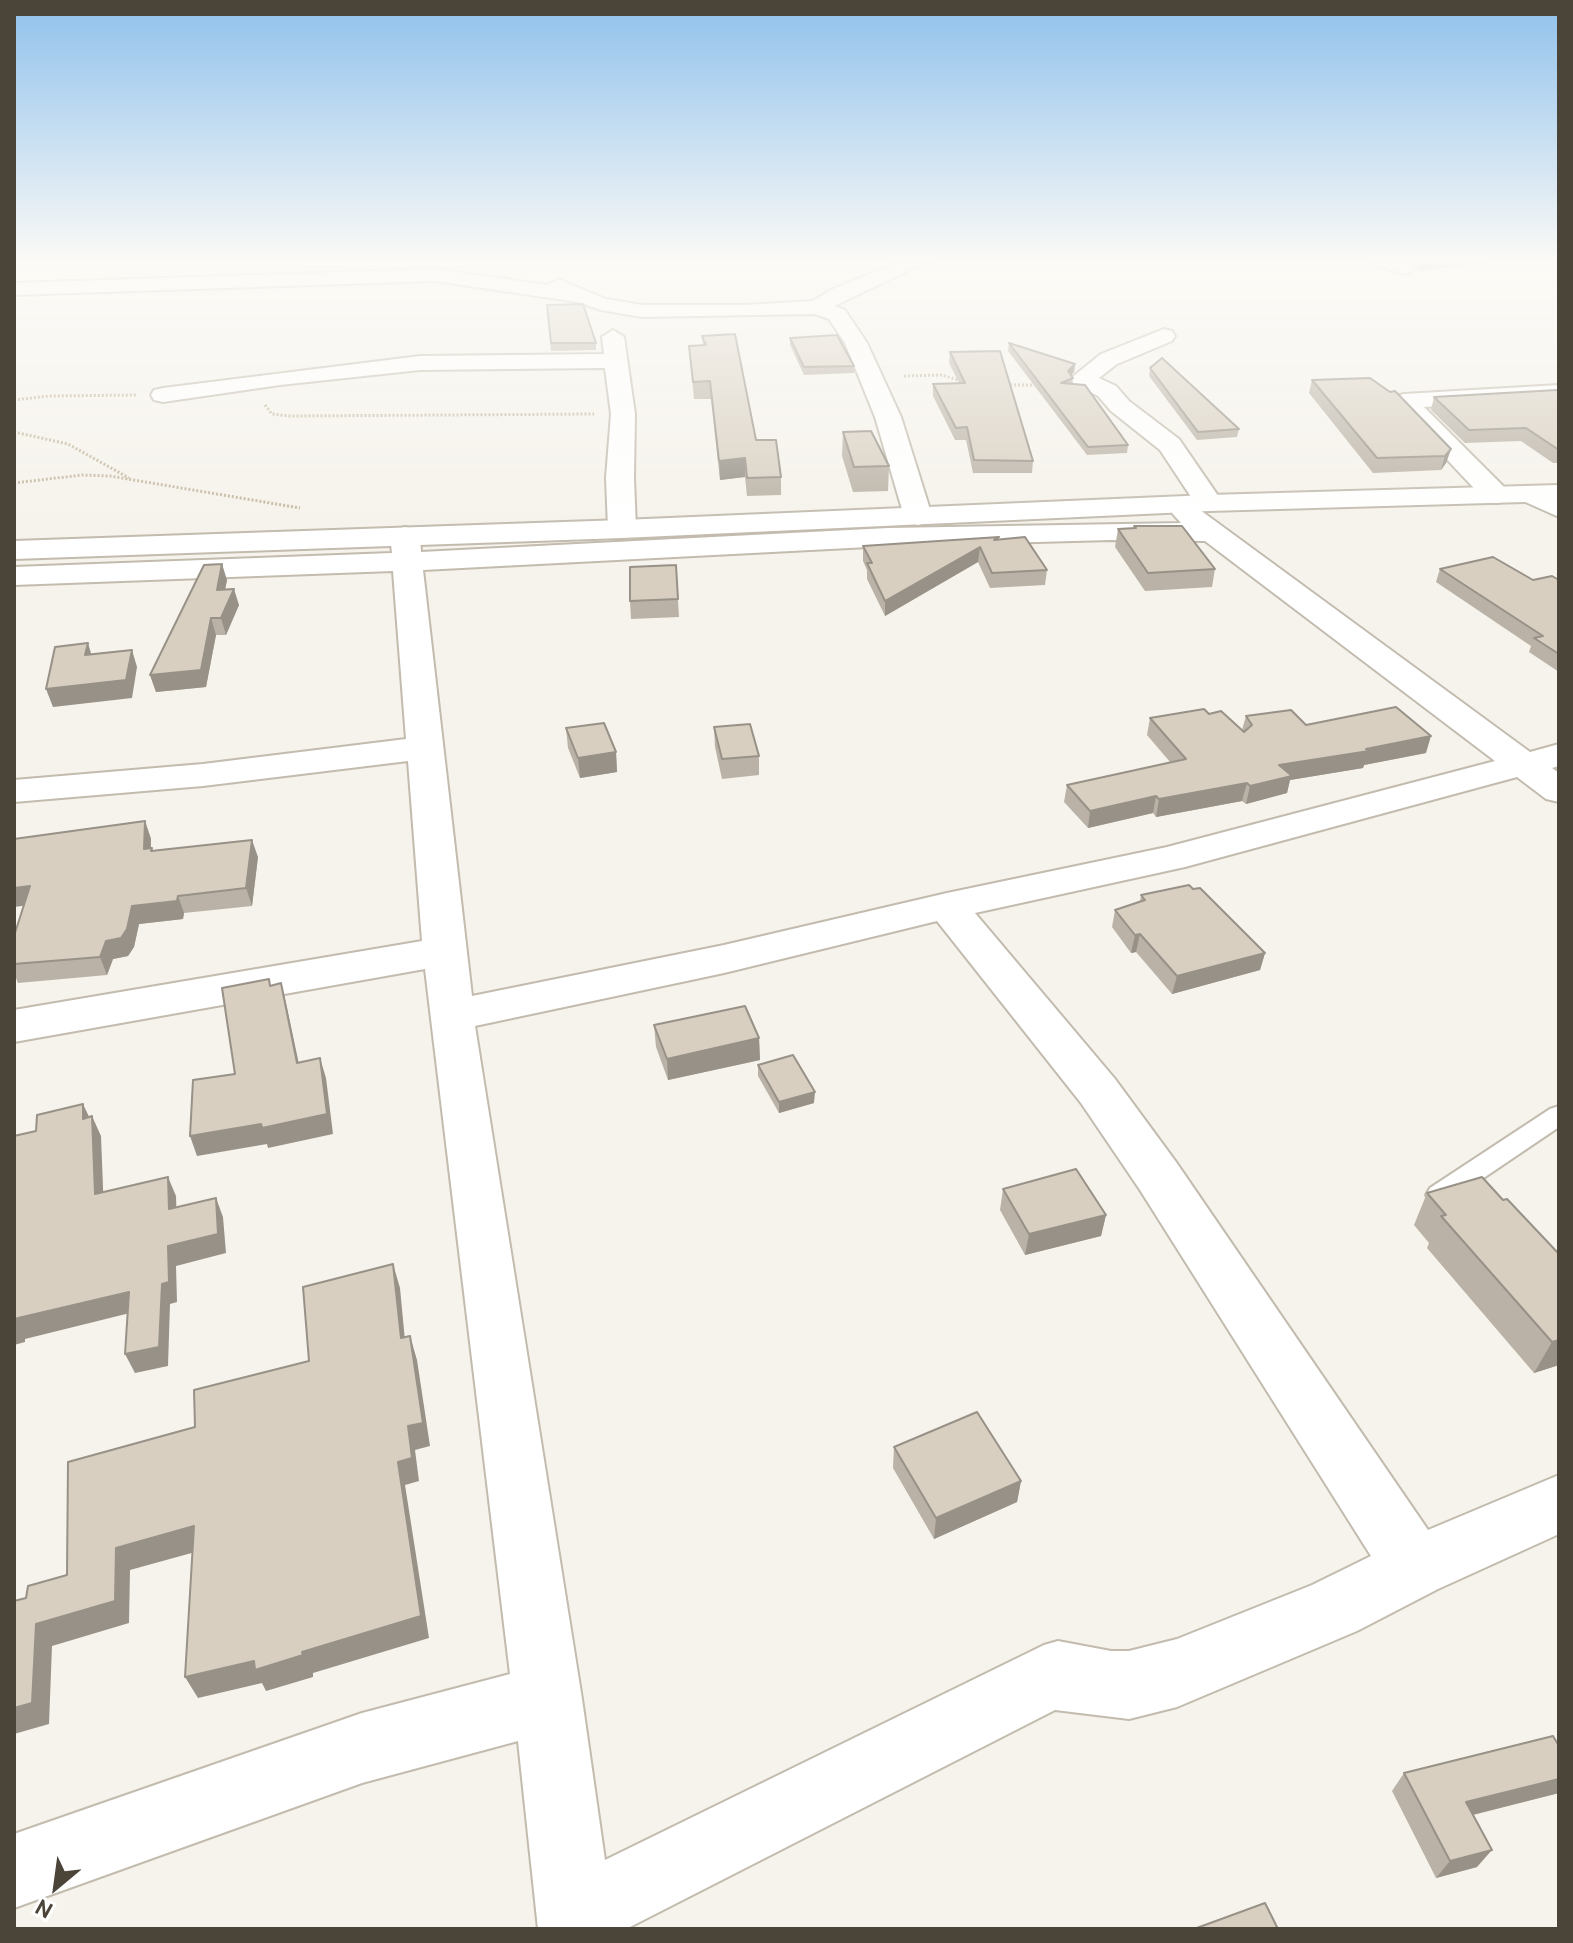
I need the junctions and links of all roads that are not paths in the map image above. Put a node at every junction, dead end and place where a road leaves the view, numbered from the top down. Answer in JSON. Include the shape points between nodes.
{"nodes":[{"id":1,"x":616,"y":351,"type":"edge"},
{"id":2,"x":859,"y":351,"type":"edge"},
{"id":3,"x":1129,"y":351,"type":"edge"},
{"id":4,"x":618,"y":363,"type":"junction"},
{"id":5,"x":1559,"y":392,"type":"edge"},
{"id":6,"x":163,"y":395,"type":"road end"},
{"id":7,"x":1545,"y":494,"type":"edge"},
{"id":8,"x":1496,"y":495,"type":"junction"},
{"id":9,"x":1559,"y":509,"type":"edge"},
{"id":10,"x":1199,"y":514,"type":"junction"},
{"id":11,"x":918,"y":516,"type":"junction"},
{"id":12,"x":622,"y":529,"type":"junction"},
{"id":13,"x":406,"y":549,"type":"junction"},
{"id":14,"x":14,"y":550,"type":"edge"},
{"id":15,"x":14,"y":576,"type":"edge"},
{"id":16,"x":426,"y":748,"type":"junction"},
{"id":17,"x":1540,"y":759,"type":"edge"},
{"id":18,"x":14,"y":791,"type":"edge"},
{"id":19,"x":1559,"y":791,"type":"edge"},
{"id":20,"x":947,"y":906,"type":"junction"},
{"id":21,"x":447,"y":951,"type":"junction"},
{"id":22,"x":451,"y":1016,"type":"junction"},
{"id":23,"x":14,"y":1026,"type":"edge"},
{"id":24,"x":1559,"y":1115,"type":"edge"},
{"id":25,"x":1439,"y":1195,"type":"edge"},
{"id":26,"x":1559,"y":1504,"type":"edge"},
{"id":27,"x":1415,"y":1567,"type":"junction"},
{"id":28,"x":548,"y":1699,"type":"junction"},
{"id":29,"x":14,"y":1871,"type":"edge"},
{"id":30,"x":575,"y":1922,"type":"edge"}],
"edges":[{"from":1,"to":4,"type":"street"},
{"from":2,"to":11,"type":"street","via":[[888,417]]},
{"from":3,"to":10,"type":"street","via":[[1084,374],[1084,380],[1103,388],[1170,445]]},
{"from":4,"to":6,"type":"street","via":[[420,363]]},
{"from":4,"to":12,"type":"street"},
{"from":5,"to":8,"type":"street","via":[[1404,401]]},
{"from":7,"to":8,"type":"street"},
{"from":7,"to":9,"type":"street"},
{"from":8,"to":10,"type":"street"},
{"from":10,"to":11,"type":"street"},
{"from":10,"to":13,"type":"street","via":[[1097,531]]},
{"from":10,"to":17,"type":"street"},
{"from":11,"to":12,"type":"street"},
{"from":12,"to":13,"type":"street"},
{"from":13,"to":14,"type":"street"},
{"from":13,"to":15,"type":"street"},
{"from":13,"to":16,"type":"street"},
{"from":16,"to":18,"type":"street"},
{"from":16,"to":21,"type":"street"},
{"from":17,"to":19,"type":"street"},
{"from":17,"to":20,"type":"street","via":[[1171,858]]},
{"from":20,"to":22,"type":"street"},
{"from":20,"to":27,"type":"street","via":[[1098,1091]]},
{"from":21,"to":22,"type":"street"},
{"from":21,"to":23,"type":"street"},
{"from":22,"to":28,"type":"street"},
{"from":24,"to":25,"type":"lane"},
{"from":26,"to":27,"type":"street"},
{"from":27,"to":30,"type":"street","via":[[1334,1608],[1146,1683],[1111,1685],[1058,1675],[1044,1679]]},
{"from":28,"to":29,"type":"street","via":[[362,1748]]},
{"from":28,"to":30,"type":"street"}]}
